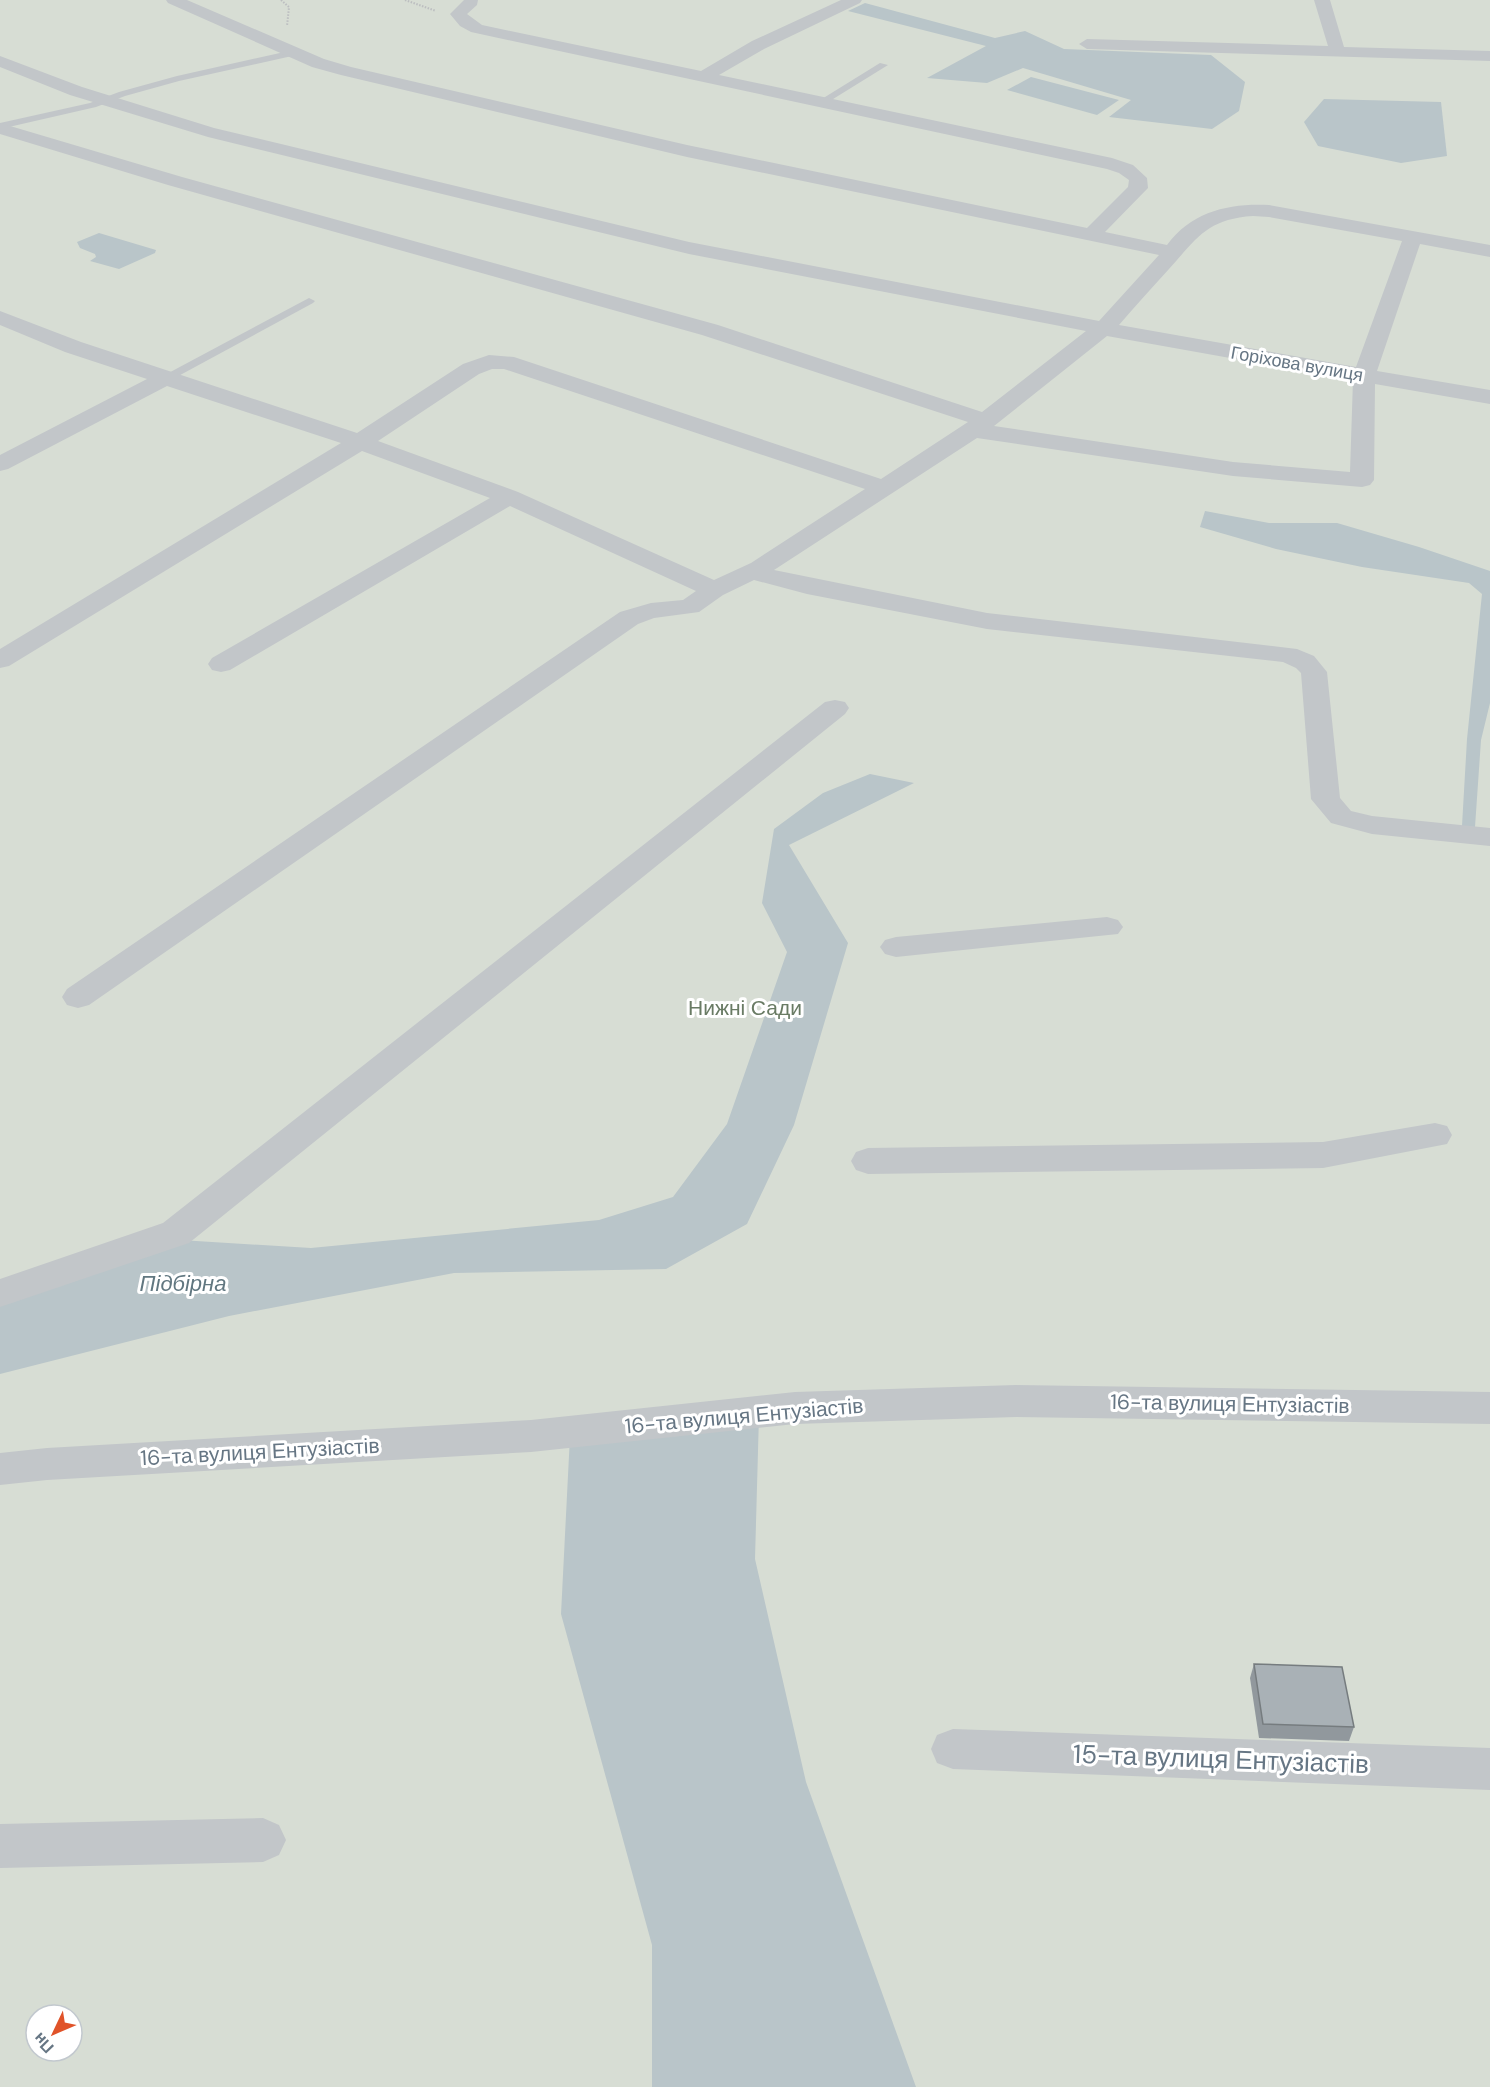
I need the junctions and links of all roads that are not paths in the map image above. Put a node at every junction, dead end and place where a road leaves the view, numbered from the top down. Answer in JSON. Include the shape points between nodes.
{"nodes":[{"id":1,"x":174,"y":0,"type":"edge"},
{"id":2,"x":854,"y":0,"type":"edge"},
{"id":3,"x":1322,"y":0,"type":"edge"},
{"id":4,"x":471,"y":2,"type":"dead end"},
{"id":5,"x":1087,"y":44,"type":"dead end"},
{"id":6,"x":298,"y":52,"type":"junction"},
{"id":7,"x":1338,"y":53,"type":"junction"},
{"id":8,"x":1490,"y":56,"type":"edge"},
{"id":9,"x":0,"y":61,"type":"edge"},
{"id":10,"x":883,"y":65,"type":"dead end"},
{"id":11,"x":704,"y":77,"type":"junction"},
{"id":12,"x":105,"y":100,"type":"junction"},
{"id":13,"x":822,"y":102,"type":"junction"},
{"id":14,"x":0,"y":127,"type":"edge"},
{"id":15,"x":1092,"y":234,"type":"junction"},
{"id":16,"x":1413,"y":237,"type":"junction"},
{"id":17,"x":1490,"y":251,"type":"edge"},
{"id":18,"x":1172,"y":252,"type":"junction"},
{"id":19,"x":309,"y":301,"type":"dead end"},
{"id":20,"x":0,"y":317,"type":"edge"},
{"id":21,"x":25,"y":327,"type":"junction"},
{"id":22,"x":1105,"y":327,"type":"junction"},
{"id":23,"x":0,"y":339,"type":"edge"},
{"id":24,"x":1364,"y":376,"type":"junction"},
{"id":25,"x":167,"y":377,"type":"junction"},
{"id":26,"x":1490,"y":397,"type":"edge"},
{"id":27,"x":980,"y":426,"type":"junction"},
{"id":28,"x":360,"y":442,"type":"junction"},
{"id":29,"x":0,"y":464,"type":"edge"},
{"id":30,"x":884,"y":488,"type":"junction"},
{"id":31,"x":508,"y":497,"type":"junction"},
{"id":32,"x":752,"y":572,"type":"junction"},
{"id":33,"x":714,"y":590,"type":"junction"},
{"id":34,"x":0,"y":660,"type":"edge"},
{"id":35,"x":221,"y":664,"type":"dead end"},
{"id":36,"x":835,"y":708,"type":"dead end"},
{"id":37,"x":1490,"y":837,"type":"edge"},
{"id":38,"x":1107,"y":927,"type":"dead end"},
{"id":39,"x":896,"y":947,"type":"dead end"},
{"id":40,"x":78,"y":997,"type":"dead end"},
{"id":41,"x":1435,"y":1135,"type":"dead end"},
{"id":42,"x":868,"y":1161,"type":"dead end"},
{"id":43,"x":0,"y":1293,"type":"edge"},
{"id":44,"x":1490,"y":1408,"type":"edge"},
{"id":45,"x":0,"y":1469,"type":"edge"},
{"id":46,"x":953,"y":1749,"type":"dead end"},
{"id":47,"x":1490,"y":1769,"type":"edge"},
{"id":48,"x":263,"y":1840,"type":"dead end"},
{"id":49,"x":0,"y":1846,"type":"edge"}],
"edges":[{"from":1,"to":6,"type":"street"},
{"from":2,"to":11,"type":"street","via":[[758,45]]},
{"from":3,"to":7,"type":"street"},
{"from":4,"to":11,"type":"street","via":[[458,14],[477,29]]},
{"from":5,"to":7,"type":"street"},
{"from":6,"to":12,"type":"lane","via":[[177,79]]},
{"from":6,"to":15,"type":"street","via":[[318,63],[347,71],[687,151]]},
{"from":7,"to":8,"type":"street"},
{"from":9,"to":12,"type":"street","name":"Горіхова вулиця"},
{"from":10,"to":13,"type":"lane"},
{"from":11,"to":13,"type":"street"},
{"from":12,"to":14,"type":"lane"},
{"from":12,"to":22,"type":"street","name":"Горіхова вулиця","via":[[208,132],[689,248]]},
{"from":13,"to":15,"type":"street","via":[[1126,169],[1138,178],[1138,188]]},
{"from":14,"to":27,"type":"street","via":[[175,181],[710,330]]},
{"from":15,"to":18,"type":"street"},
{"from":16,"to":17,"type":"street"},
{"from":16,"to":18,"type":"street","via":[[1248,209],[1220,213],[1206,220]]},
{"from":16,"to":24,"type":"street"},
{"from":18,"to":22,"type":"street"},
{"from":19,"to":25,"type":"lane"},
{"from":20,"to":21,"type":"street"},
{"from":21,"to":23,"type":"street"},
{"from":21,"to":25,"type":"street"},
{"from":22,"to":24,"type":"street","name":"Горіхова вулиця"},
{"from":22,"to":27,"type":"street"},
{"from":24,"to":26,"type":"street","name":"Горіхова вулиця"},
{"from":24,"to":27,"type":"street","via":[[1362,480],[1233,468]]},
{"from":25,"to":28,"type":"street"},
{"from":25,"to":29,"type":"street"},
{"from":27,"to":30,"type":"street"},
{"from":28,"to":30,"type":"street","via":[[471,369],[489,362],[506,362]]},
{"from":28,"to":31,"type":"street"},
{"from":28,"to":34,"type":"street"},
{"from":30,"to":32,"type":"street"},
{"from":31,"to":33,"type":"street"},
{"from":31,"to":35,"type":"street"},
{"from":32,"to":33,"type":"street"},
{"from":32,"to":37,"type":"street","via":[[987,621],[1288,655],[1305,662],[1314,672],[1326,799],[1341,817],[1372,825]]},
{"from":33,"to":40,"type":"street","via":[[690,607],[629,618]]},
{"from":36,"to":43,"type":"street","via":[[176,1233]]},
{"from":38,"to":39,"type":"street"},
{"from":41,"to":42,"type":"street","via":[[1323,1155]]},
{"from":44,"to":45,"type":"street","name":"16-та вулиця Ентузіастів","via":[[1016,1401],[795,1408],[531,1436]]},
{"from":46,"to":47,"type":"street","name":"15-та вулиця Ентузіастів"},
{"from":48,"to":49,"type":"street"}]}
